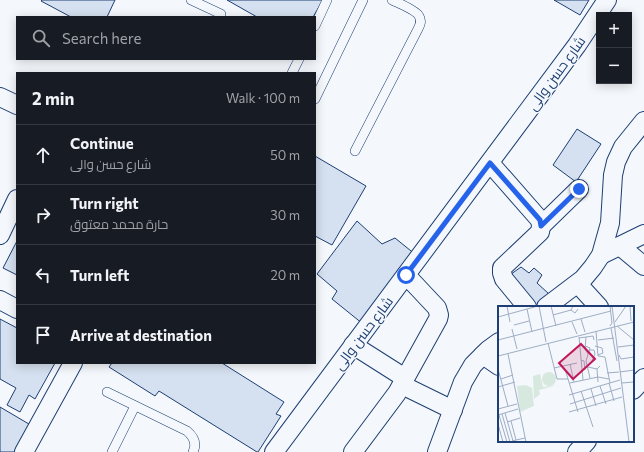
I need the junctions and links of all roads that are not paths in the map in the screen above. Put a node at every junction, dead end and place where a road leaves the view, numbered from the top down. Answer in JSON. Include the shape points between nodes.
{"nodes":[{"id":1,"x":191,"y":0,"type":"edge"},
{"id":2,"x":327,"y":0,"type":"edge"},
{"id":3,"x":363,"y":0,"type":"edge"},
{"id":4,"x":392,"y":0,"type":"edge"},
{"id":5,"x":607,"y":0,"type":"edge"},
{"id":6,"x":221,"y":14,"type":"dead end"},
{"id":7,"x":316,"y":24,"type":"edge"},
{"id":8,"x":298,"y":60,"type":"edge"},
{"id":9,"x":292,"y":72,"type":"edge"},
{"id":10,"x":0,"y":97,"type":"edge"},
{"id":11,"x":316,"y":97,"type":"edge"},
{"id":12,"x":16,"y":105,"type":"edge"},
{"id":13,"x":644,"y":120,"type":"edge"},
{"id":14,"x":355,"y":151,"type":"dead end"},
{"id":15,"x":490,"y":163,"type":"junction"},
{"id":16,"x":579,"y":189,"type":"dead end"},
{"id":17,"x":16,"y":201,"type":"edge"},
{"id":18,"x":541,"y":226,"type":"junction"},
{"id":19,"x":644,"y":234,"type":"edge"},
{"id":20,"x":0,"y":235,"type":"edge"},
{"id":21,"x":620,"y":246,"type":"junction"},
{"id":22,"x":601,"y":255,"type":"junction"},
{"id":23,"x":644,"y":266,"type":"edge"},
{"id":24,"x":406,"y":275,"type":"junction"},
{"id":25,"x":578,"y":284,"type":"junction"},
{"id":26,"x":0,"y":300,"type":"edge"},
{"id":27,"x":526,"y":306,"type":"edge"},
{"id":28,"x":547,"y":306,"type":"edge"},
{"id":29,"x":598,"y":306,"type":"edge"},
{"id":30,"x":16,"y":308,"type":"edge"},
{"id":31,"x":498,"y":343,"type":"edge"},
{"id":32,"x":353,"y":346,"type":"junction"},
{"id":33,"x":483,"y":355,"type":"junction"},
{"id":34,"x":72,"y":364,"type":"edge"},
{"id":35,"x":498,"y":365,"type":"edge"},
{"id":36,"x":644,"y":378,"type":"edge"},
{"id":37,"x":404,"y":381,"type":"junction"},
{"id":38,"x":634,"y":389,"type":"edge"},
{"id":39,"x":107,"y":392,"type":"dead end"},
{"id":40,"x":135,"y":406,"type":"junction"},
{"id":41,"x":453,"y":410,"type":"junction"},
{"id":42,"x":586,"y":442,"type":"edge"},
{"id":43,"x":24,"y":452,"type":"edge"},
{"id":44,"x":114,"y":452,"type":"edge"},
{"id":45,"x":193,"y":452,"type":"edge"},
{"id":46,"x":274,"y":452,"type":"edge"},
{"id":47,"x":353,"y":452,"type":"edge"},
{"id":48,"x":437,"y":452,"type":"edge"},
{"id":49,"x":577,"y":452,"type":"edge"}],
"edges":[{"from":1,"to":6,"type":"lane"},
{"from":2,"to":7,"type":"lane"},
{"from":3,"to":11,"type":"lane"},
{"from":4,"to":14,"type":"lane","via":[[414,12],[421,22]]},
{"from":5,"to":15,"type":"street","name":"شارع حسن والى"},
{"from":8,"to":9,"type":"lane"},
{"from":10,"to":12,"type":"street"},
{"from":13,"to":22,"type":"street","via":[[623,147],[616,162],[610,223]]},
{"from":15,"to":18,"type":"street","via":[[540,220]]},
{"from":15,"to":24,"type":"street","name":"شارع حسن والى"},
{"from":16,"to":18,"type":"street"},
{"from":17,"to":20,"type":"street"},
{"from":18,"to":27,"type":"street","via":[[540,232],[502,268],[504,279]]},
{"from":19,"to":21,"type":"street"},
{"from":21,"to":22,"type":"street"},
{"from":21,"to":23,"type":"street"},
{"from":22,"to":25,"type":"street"},
{"from":24,"to":32,"type":"street","name":"شارع حسن والى"},
{"from":24,"to":37,"type":"street","via":[[437,308],[439,315]]},
{"from":25,"to":28,"type":"street"},
{"from":25,"to":29,"type":"street"},
{"from":26,"to":30,"type":"street"},
{"from":31,"to":33,"type":"street"},
{"from":32,"to":37,"type":"street"},
{"from":32,"to":46,"type":"street","name":"شارع حسن والى"},
{"from":33,"to":35,"type":"street"},
{"from":33,"to":41,"type":"street","via":[[463,382]]},
{"from":34,"to":43,"type":"street"},
{"from":36,"to":38,"type":"street"},
{"from":37,"to":41,"type":"street"},
{"from":37,"to":47,"type":"street"},
{"from":39,"to":40,"type":"lane"},
{"from":40,"to":44,"type":"lane"},
{"from":40,"to":45,"type":"lane","via":[[187,431],[195,442]]},
{"from":41,"to":48,"type":"street"},
{"from":42,"to":49,"type":"street"}]}
